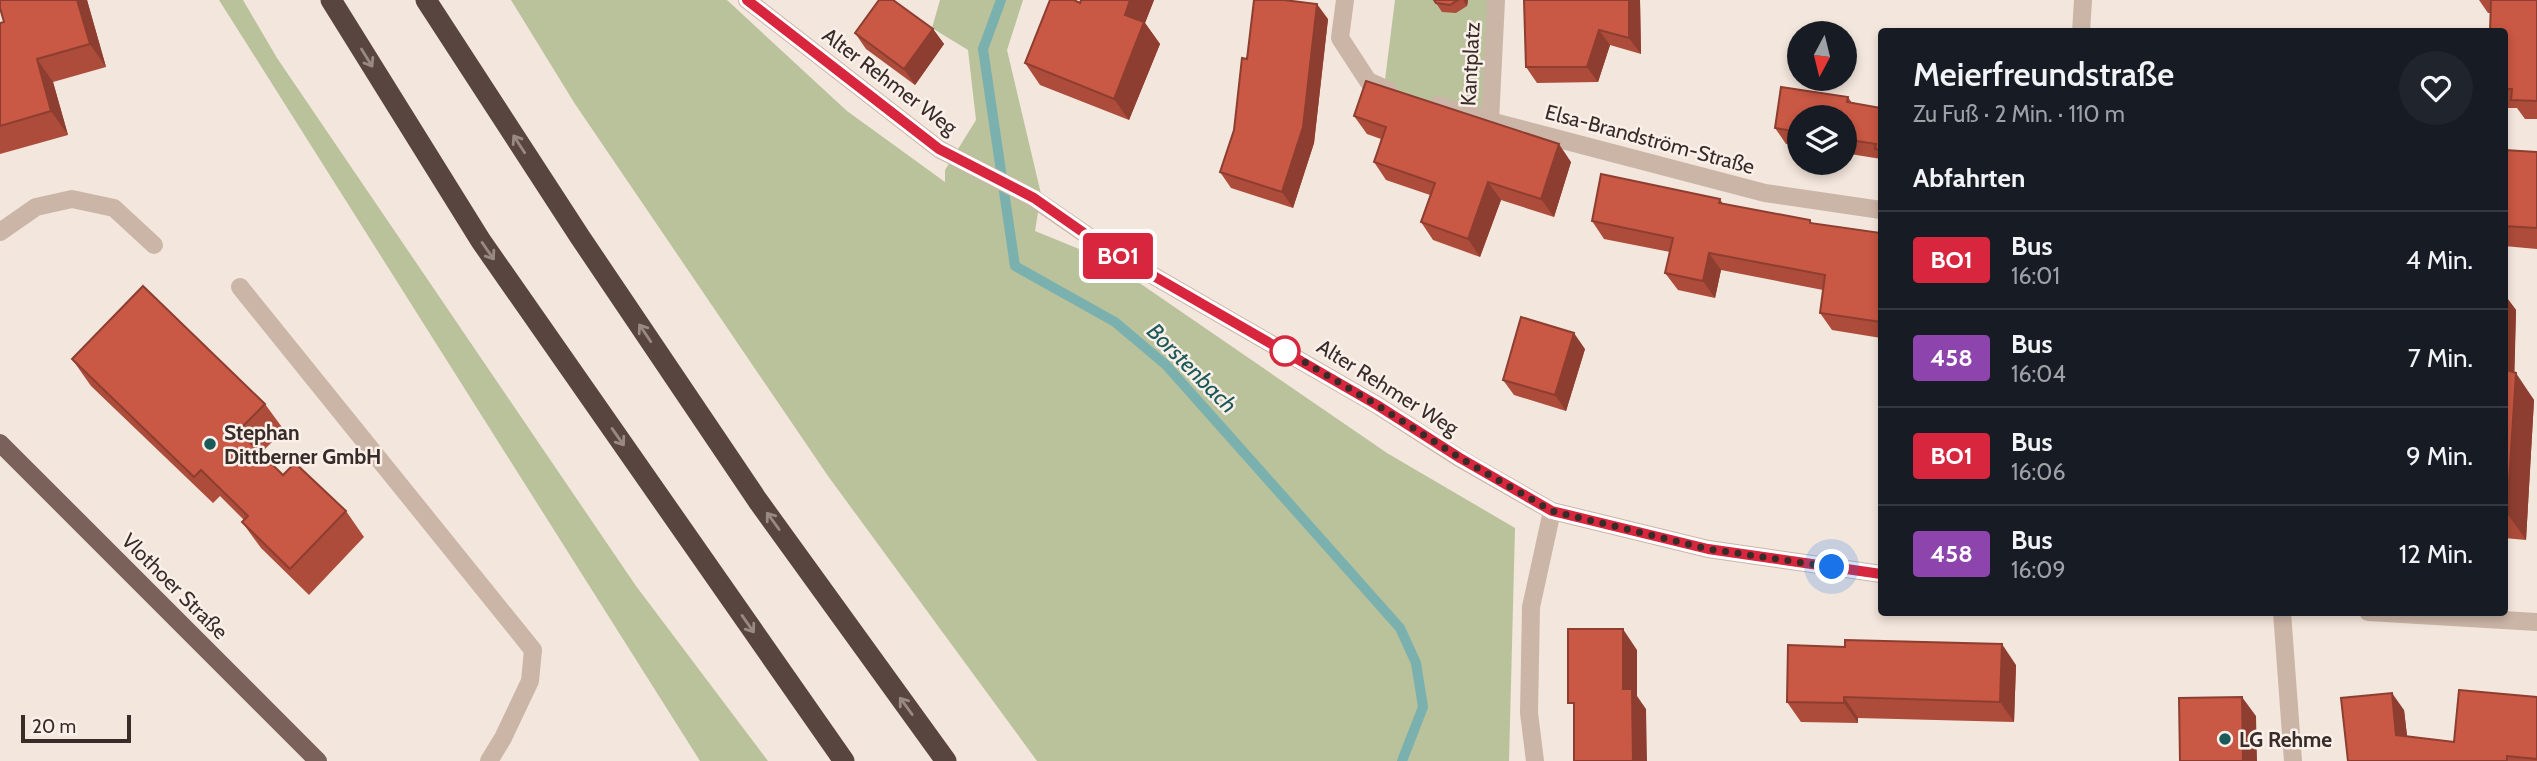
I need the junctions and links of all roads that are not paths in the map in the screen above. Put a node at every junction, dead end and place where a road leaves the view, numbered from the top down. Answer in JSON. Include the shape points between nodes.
{"nodes":[{"id":1,"x":331,"y":0,"type":"edge"},
{"id":2,"x":425,"y":0,"type":"edge"},
{"id":3,"x":747,"y":0,"type":"edge"},
{"id":4,"x":1345,"y":0,"type":"edge"},
{"id":5,"x":1496,"y":0,"type":"edge"},
{"id":6,"x":2083,"y":0,"type":"edge"},
{"id":7,"x":2081,"y":28,"type":"edge"},
{"id":8,"x":1490,"y":121,"type":"junction"},
{"id":9,"x":1878,"y":210,"type":"edge"},
{"id":10,"x":0,"y":232,"type":"edge"},
{"id":11,"x":154,"y":245,"type":"dead end"},
{"id":12,"x":240,"y":287,"type":"dead end"},
{"id":13,"x":0,"y":443,"type":"edge"},
{"id":14,"x":1552,"y":511,"type":"junction"},
{"id":15,"x":1878,"y":574,"type":"edge"},
{"id":16,"x":2282,"y":616,"type":"edge"},
{"id":17,"x":2436,"y":616,"type":"edge"},
{"id":18,"x":2537,"y":622,"type":"edge"},
{"id":19,"x":318,"y":761,"type":"edge"},
{"id":20,"x":489,"y":761,"type":"edge"},
{"id":21,"x":844,"y":761,"type":"edge"},
{"id":22,"x":946,"y":761,"type":"edge"},
{"id":23,"x":1535,"y":761,"type":"edge"},
{"id":24,"x":2292,"y":761,"type":"edge"}],
"edges":[{"from":1,"to":21,"type":"highway","one_way":true,"via":[[481,241]]},
{"from":22,"to":2,"type":"highway","one_way":true,"via":[[758,501]]},
{"from":3,"to":14,"type":"street","name":"Alter Rehmer Weg","via":[[939,149],[1034,198],[1107,249]]},
{"from":4,"to":8,"type":"street","name":"Kantplatz","via":[[1340,38],[1368,81]]},
{"from":5,"to":8,"type":"street","name":"Kantplatz"},
{"from":6,"to":7,"type":"street"},
{"from":8,"to":9,"type":"street","name":"Elsa-Brandström-Straße","via":[[1765,194]]},
{"from":10,"to":11,"type":"street","via":[[36,206],[72,199],[114,208]]},
{"from":12,"to":20,"type":"street","via":[[533,650],[530,681]]},
{"from":13,"to":19,"type":"main road","name":"Vlothoer Straße"},
{"from":14,"to":15,"type":"street","name":"Alter Rehmer Weg","via":[[1708,549]]},
{"from":14,"to":23,"type":"street","via":[[1531,607],[1529,713]]},
{"from":16,"to":24,"type":"street"},
{"from":17,"to":18,"type":"street"}]}
